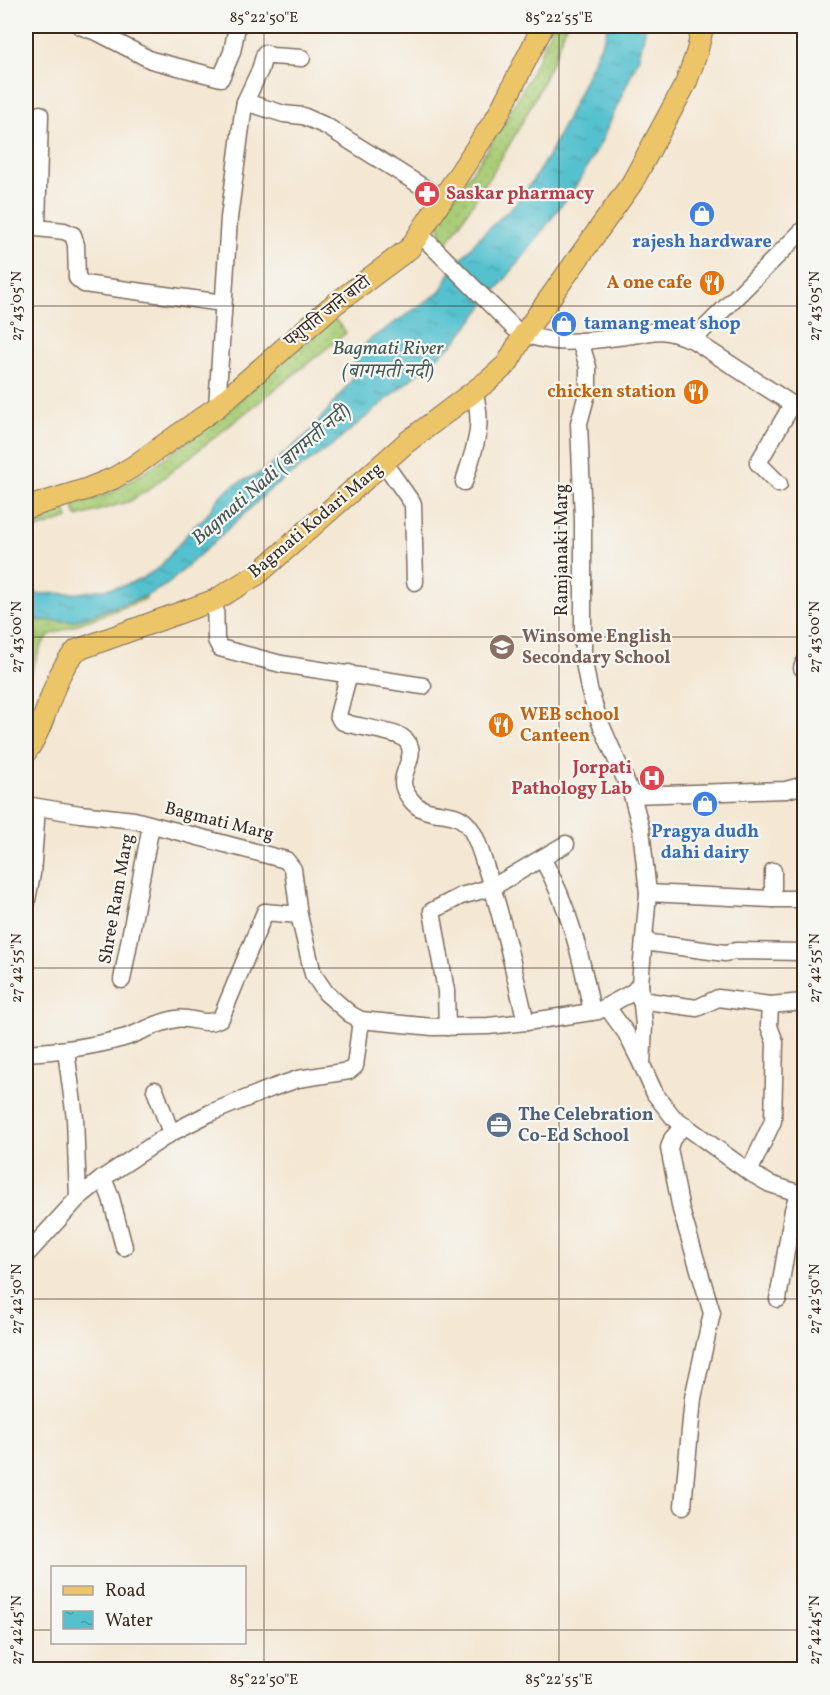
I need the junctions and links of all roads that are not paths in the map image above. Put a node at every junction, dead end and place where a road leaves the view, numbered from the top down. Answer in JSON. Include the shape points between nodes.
{"nodes":[{"id":1,"x":80,"y":26,"type":"edge"},
{"id":2,"x":237,"y":26,"type":"edge"},
{"id":3,"x":543,"y":26,"type":"edge"},
{"id":4,"x":703,"y":26,"type":"edge"},
{"id":5,"x":302,"y":58,"type":"dead end"},
{"id":6,"x":245,"y":102,"type":"junction"},
{"id":7,"x":40,"y":114,"type":"dead end"},
{"id":8,"x":442,"y":199,"type":"junction"},
{"id":9,"x":31,"y":228,"type":"edge"},
{"id":10,"x":804,"y":230,"type":"edge"},
{"id":11,"x":420,"y":234,"type":"junction"},
{"id":12,"x":223,"y":303,"type":"junction"},
{"id":13,"x":524,"y":334,"type":"junction"},
{"id":14,"x":693,"y":340,"type":"junction"},
{"id":15,"x":580,"y":341,"type":"junction"},
{"id":16,"x":474,"y":392,"type":"junction"},
{"id":17,"x":217,"y":406,"type":"junction"},
{"id":18,"x":798,"y":409,"type":"edge"},
{"id":19,"x":384,"y":463,"type":"junction"},
{"id":20,"x":464,"y":482,"type":"dead end"},
{"id":21,"x":779,"y":484,"type":"dead end"},
{"id":22,"x":26,"y":508,"type":"edge"},
{"id":23,"x":415,"y":582,"type":"dead end"},
{"id":24,"x":214,"y":600,"type":"junction"},
{"id":25,"x":804,"y":663,"type":"edge"},
{"id":26,"x":804,"y":668,"type":"edge"},
{"id":27,"x":349,"y":673,"type":"junction"},
{"id":28,"x":423,"y":686,"type":"dead end"},
{"id":29,"x":26,"y":752,"type":"edge"},
{"id":30,"x":804,"y":785,"type":"edge"},
{"id":31,"x":632,"y":795,"type":"junction"},
{"id":32,"x":31,"y":807,"type":"edge"},
{"id":33,"x":151,"y":825,"type":"junction"},
{"id":34,"x":566,"y":844,"type":"dead end"},
{"id":35,"x":542,"y":858,"type":"junction"},
{"id":36,"x":773,"y":871,"type":"dead end"},
{"id":37,"x":493,"y":887,"type":"junction"},
{"id":38,"x":648,"y":893,"type":"junction"},
{"id":39,"x":773,"y":899,"type":"junction"},
{"id":40,"x":804,"y":899,"type":"edge"},
{"id":41,"x":26,"y":905,"type":"edge"},
{"id":42,"x":299,"y":915,"type":"junction"},
{"id":43,"x":644,"y":942,"type":"junction"},
{"id":44,"x":804,"y":952,"type":"edge"},
{"id":45,"x":122,"y":980,"type":"dead end"},
{"id":46,"x":640,"y":992,"type":"junction"},
{"id":47,"x":804,"y":1002,"type":"edge"},
{"id":48,"x":770,"y":1005,"type":"junction"},
{"id":49,"x":600,"y":1009,"type":"junction"},
{"id":50,"x":361,"y":1020,"type":"junction"},
{"id":51,"x":526,"y":1022,"type":"junction"},
{"id":52,"x":447,"y":1027,"type":"junction"},
{"id":53,"x":66,"y":1051,"type":"junction"},
{"id":54,"x":26,"y":1053,"type":"edge"},
{"id":55,"x":642,"y":1065,"type":"junction"},
{"id":56,"x":155,"y":1090,"type":"dead end"},
{"id":57,"x":684,"y":1125,"type":"junction"},
{"id":58,"x":171,"y":1133,"type":"junction"},
{"id":59,"x":749,"y":1172,"type":"junction"},
{"id":60,"x":103,"y":1178,"type":"junction"},
{"id":61,"x":803,"y":1193,"type":"edge"},
{"id":62,"x":78,"y":1198,"type":"junction"},
{"id":63,"x":124,"y":1247,"type":"dead end"},
{"id":64,"x":26,"y":1255,"type":"edge"},
{"id":65,"x":778,"y":1299,"type":"dead end"},
{"id":66,"x":683,"y":1506,"type":"dead end"}],
"edges":[{"from":1,"to":2,"type":"street","via":[[151,60],[221,78]]},
{"from":3,"to":8,"type":"main road","name":"पशुपति जाने बाटो","via":[[498,115]]},
{"from":4,"to":13,"type":"main road","name":"Bagmati Kodari Marg","via":[[686,83],[632,183]]},
{"from":5,"to":6,"type":"street","via":[[266,53]]},
{"from":6,"to":8,"type":"street","via":[[319,123]]},
{"from":6,"to":12,"type":"street","via":[[229,218]]},
{"from":7,"to":9,"type":"street"},
{"from":8,"to":11,"type":"main road","name":"पशुपति जाने बाटो"},
{"from":9,"to":12,"type":"street","via":[[73,235],[77,278],[84,284]]},
{"from":10,"to":14,"type":"street"},
{"from":11,"to":13,"type":"street"},
{"from":11,"to":17,"type":"main road","name":"पशुपति जाने बाटो","via":[[410,248],[331,307]]},
{"from":12,"to":17,"type":"street"},
{"from":13,"to":15,"type":"street","via":[[541,340]]},
{"from":13,"to":16,"type":"main road","name":"Bagmati Kodari Marg","via":[[507,364]]},
{"from":14,"to":15,"type":"street","via":[[661,331]]},
{"from":14,"to":18,"type":"street"},
{"from":15,"to":31,"type":"street","name":"Ramjanaki Marg","via":[[588,367],[588,390],[579,423],[583,657],[599,720]]},
{"from":16,"to":19,"type":"main road","name":"Bagmati Kodari Marg"},
{"from":16,"to":20,"type":"street","via":[[480,425]]},
{"from":17,"to":22,"type":"main road","name":"पशुपति जाने बाटो","via":[[114,478]]},
{"from":18,"to":21,"type":"street","via":[[758,463]]},
{"from":19,"to":23,"type":"street","via":[[413,504]]},
{"from":19,"to":24,"type":"main road","name":"Bagmati Kodari Marg","via":[[258,574]]},
{"from":24,"to":27,"type":"street","via":[[220,648],[280,664]]},
{"from":24,"to":29,"type":"main road","name":"Bagmati Kodari Marg","via":[[77,650],[63,668],[43,723]]},
{"from":25,"to":26,"type":"street"},
{"from":27,"to":28,"type":"street"},
{"from":27,"to":37,"type":"street","via":[[338,715],[341,721],[401,737],[409,744],[412,756],[403,785],[411,800],[422,811],[446,813],[467,823]]},
{"from":30,"to":31,"type":"street","via":[[786,790]]},
{"from":31,"to":38,"type":"street","name":"Ramjanaki Marg","via":[[641,829]]},
{"from":32,"to":33,"type":"street","name":"Bagmati Marg"},
{"from":32,"to":41,"type":"street","via":[[32,874]]},
{"from":33,"to":42,"type":"street","name":"Bagmati Marg","via":[[286,860],[293,869]]},
{"from":33,"to":45,"type":"street","name":"Shree Ram Marg"},
{"from":34,"to":35,"type":"street"},
{"from":35,"to":37,"type":"street"},
{"from":35,"to":49,"type":"street","via":[[556,882]]},
{"from":36,"to":39,"type":"street"},
{"from":37,"to":51,"type":"street"},
{"from":37,"to":52,"type":"street","via":[[461,896],[432,911],[446,991]]},
{"from":38,"to":39,"type":"street"},
{"from":38,"to":43,"type":"street","name":"Ramjanaki Marg"},
{"from":39,"to":40,"type":"street"},
{"from":42,"to":50,"type":"street","name":"Bagmati Marg","via":[[313,974],[326,993]]},
{"from":42,"to":53,"type":"street","via":[[265,912],[221,1018],[215,1022],[178,1018],[125,1037]]},
{"from":43,"to":44,"type":"street","via":[[725,953]]},
{"from":43,"to":46,"type":"street","name":"Ramjanaki Marg"},
{"from":46,"to":48,"type":"street","via":[[697,1008],[718,998]]},
{"from":46,"to":49,"type":"street"},
{"from":46,"to":55,"type":"street","name":"Ramjanaki Marg","via":[[644,1025]]},
{"from":47,"to":48,"type":"street"},
{"from":48,"to":59,"type":"street","via":[[769,1026],[775,1042],[773,1121]]},
{"from":49,"to":51,"type":"street"},
{"from":49,"to":55,"type":"street","via":[[626,1033]]},
{"from":50,"to":52,"type":"street"},
{"from":50,"to":58,"type":"street","via":[[355,1066],[349,1071],[298,1079],[272,1088]]},
{"from":51,"to":52,"type":"street"},
{"from":53,"to":54,"type":"street"},
{"from":53,"to":62,"type":"street","via":[[75,1118]]},
{"from":55,"to":57,"type":"street","via":[[663,1105]]},
{"from":56,"to":58,"type":"street"},
{"from":57,"to":59,"type":"street"},
{"from":57,"to":66,"type":"street","via":[[669,1148],[681,1210],[712,1313],[693,1398]]},
{"from":58,"to":60,"type":"street"},
{"from":59,"to":61,"type":"street","via":[[770,1184]]},
{"from":60,"to":62,"type":"street"},
{"from":60,"to":63,"type":"street"},
{"from":61,"to":65,"type":"street","via":[[793,1210]]},
{"from":62,"to":64,"type":"street"}]}
